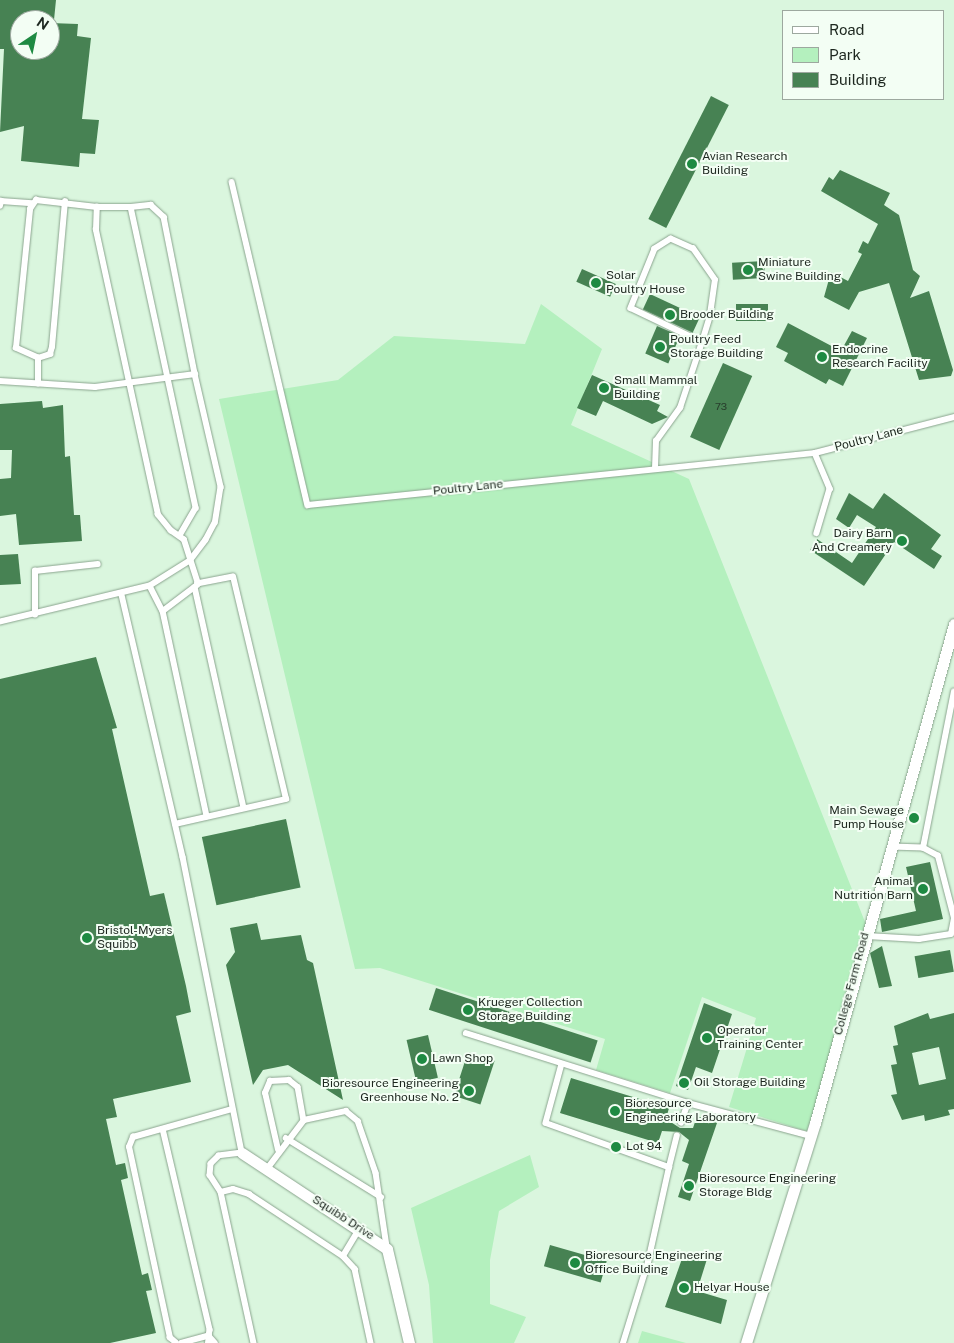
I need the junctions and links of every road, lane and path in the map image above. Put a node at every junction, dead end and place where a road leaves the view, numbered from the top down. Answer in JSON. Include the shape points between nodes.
{"nodes":[{"id":1,"x":232,"y":182,"type":"dead end"},
{"id":2,"x":0,"y":200,"type":"edge"},
{"id":3,"x":65,"y":202,"type":"junction"},
{"id":4,"x":32,"y":203,"type":"junction"},
{"id":5,"x":97,"y":207,"type":"junction"},
{"id":6,"x":131,"y":207,"type":"junction"},
{"id":7,"x":702,"y":342,"type":"junction"},
{"id":8,"x":38,"y":358,"type":"junction"},
{"id":9,"x":195,"y":374,"type":"junction"},
{"id":10,"x":168,"y":376,"type":"junction"},
{"id":11,"x":0,"y":381,"type":"edge"},
{"id":12,"x":131,"y":382,"type":"junction"},
{"id":13,"x":38,"y":384,"type":"junction"},
{"id":14,"x":954,"y":417,"type":"edge"},
{"id":15,"x":815,"y":453,"type":"junction"},
{"id":16,"x":655,"y":469,"type":"junction"},
{"id":17,"x":817,"y":533,"type":"dead end"},
{"id":18,"x":180,"y":536,"type":"junction"},
{"id":19,"x":190,"y":561,"type":"junction"},
{"id":20,"x":98,"y":564,"type":"dead end"},
{"id":21,"x":196,"y":585,"type":"junction"},
{"id":22,"x":150,"y":586,"type":"junction"},
{"id":23,"x":122,"y":595,"type":"junction"},
{"id":24,"x":163,"y":611,"type":"junction"},
{"id":25,"x":35,"y":614,"type":"junction"},
{"id":26,"x":0,"y":622,"type":"edge"},
{"id":27,"x":954,"y":624,"type":"edge"},
{"id":28,"x":951,"y":647,"type":"edge"},
{"id":29,"x":954,"y":692,"type":"edge"},
{"id":30,"x":244,"y":808,"type":"junction"},
{"id":31,"x":207,"y":816,"type":"junction"},
{"id":32,"x":175,"y":824,"type":"junction"},
{"id":33,"x":890,"y":847,"type":"junction"},
{"id":34,"x":923,"y":848,"type":"junction"},
{"id":35,"x":865,"y":935,"type":"junction"},
{"id":36,"x":466,"y":1033,"type":"dead end"},
{"id":37,"x":562,"y":1064,"type":"junction"},
{"id":38,"x":688,"y":1103,"type":"junction"},
{"id":39,"x":232,"y":1109,"type":"junction"},
{"id":40,"x":304,"y":1120,"type":"junction"},
{"id":41,"x":681,"y":1123,"type":"dead end"},
{"id":42,"x":163,"y":1129,"type":"junction"},
{"id":43,"x":677,"y":1136,"type":"dead end"},
{"id":44,"x":811,"y":1136,"type":"junction"},
{"id":45,"x":286,"y":1138,"type":"junction"},
{"id":46,"x":278,"y":1150,"type":"junction"},
{"id":47,"x":242,"y":1153,"type":"junction"},
{"id":48,"x":670,"y":1167,"type":"junction"},
{"id":49,"x":267,"y":1169,"type":"junction"},
{"id":50,"x":221,"y":1192,"type":"junction"},
{"id":51,"x":381,"y":1197,"type":"junction"},
{"id":52,"x":359,"y":1229,"type":"junction"},
{"id":53,"x":387,"y":1249,"type":"junction"},
{"id":54,"x":343,"y":1256,"type":"junction"},
{"id":55,"x":209,"y":1336,"type":"junction"},
{"id":56,"x":173,"y":1343,"type":"edge"},
{"id":57,"x":182,"y":1343,"type":"edge"},
{"id":58,"x":208,"y":1343,"type":"edge"},
{"id":59,"x":214,"y":1343,"type":"edge"},
{"id":60,"x":254,"y":1343,"type":"edge"},
{"id":61,"x":371,"y":1343,"type":"edge"},
{"id":62,"x":409,"y":1343,"type":"edge"},
{"id":63,"x":623,"y":1343,"type":"edge"},
{"id":64,"x":746,"y":1343,"type":"edge"}],
"edges":[{"from":1,"to":16,"type":"lane","name":"Poultry Lane","via":[[308,504]]},
{"from":2,"to":4,"type":"lane"},
{"from":3,"to":4,"type":"lane"},
{"from":3,"to":5,"type":"lane"},
{"from":3,"to":8,"type":"lane","via":[[52,347],[50,354]]},
{"from":4,"to":8,"type":"lane","via":[[16,348]]},
{"from":5,"to":6,"type":"lane"},
{"from":5,"to":12,"type":"lane","via":[[96,230]]},
{"from":6,"to":9,"type":"lane","via":[[151,205],[164,217]]},
{"from":6,"to":10,"type":"lane"},
{"from":7,"to":7,"type":"lane","via":[[715,280],[693,249],[671,238],[655,249],[631,308]]},
{"from":7,"to":16,"type":"lane","via":[[680,408],[656,441]]},
{"from":8,"to":13,"type":"lane"},
{"from":9,"to":10,"type":"lane"},
{"from":9,"to":19,"type":"lane","via":[[221,487],[215,523]]},
{"from":10,"to":12,"type":"lane"},
{"from":10,"to":18,"type":"lane","via":[[196,508]]},
{"from":11,"to":13,"type":"lane"},
{"from":12,"to":13,"type":"lane","via":[[95,386]]},
{"from":12,"to":18,"type":"lane","via":[[158,515]]},
{"from":14,"to":15,"type":"lane","name":"Poultry Lane"},
{"from":15,"to":16,"type":"lane","name":"Poultry Lane"},
{"from":15,"to":17,"type":"lane","via":[[830,489]]},
{"from":18,"to":19,"type":"lane"},
{"from":19,"to":21,"type":"lane"},
{"from":19,"to":22,"type":"lane"},
{"from":20,"to":25,"type":"lane","via":[[35,571]]},
{"from":21,"to":24,"type":"lane"},
{"from":21,"to":30,"type":"lane"},
{"from":21,"to":30,"type":"lane","via":[[233,577],[286,799]]},
{"from":22,"to":23,"type":"lane"},
{"from":22,"to":24,"type":"lane"},
{"from":23,"to":25,"type":"lane"},
{"from":23,"to":32,"type":"lane"},
{"from":24,"to":31,"type":"lane"},
{"from":25,"to":26,"type":"lane"},
{"from":27,"to":28,"type":"street","name":"College Farm Road"},
{"from":28,"to":33,"type":"street","name":"College Farm Road"},
{"from":29,"to":34,"type":"lane"},
{"from":30,"to":31,"type":"lane"},
{"from":31,"to":32,"type":"lane"},
{"from":32,"to":39,"type":"lane"},
{"from":33,"to":34,"type":"lane"},
{"from":33,"to":35,"type":"street","name":"College Farm Road"},
{"from":34,"to":35,"type":"lane","via":[[938,856],[946,874],[954,918],[951,934],[919,939]]},
{"from":35,"to":44,"type":"street","name":"College Farm Road"},
{"from":36,"to":37,"type":"lane"},
{"from":37,"to":38,"type":"lane"},
{"from":37,"to":48,"type":"lane","via":[[546,1123]]},
{"from":38,"to":41,"type":"lane"},
{"from":38,"to":44,"type":"lane"},
{"from":39,"to":42,"type":"lane"},
{"from":39,"to":47,"type":"lane"},
{"from":40,"to":45,"type":"lane"},
{"from":40,"to":46,"type":"lane","via":[[298,1087],[289,1080],[270,1081],[265,1093]]},
{"from":40,"to":51,"type":"lane","via":[[346,1112],[358,1121]]},
{"from":42,"to":55,"type":"lane"},
{"from":42,"to":56,"type":"lane","via":[[133,1137],[129,1147]]},
{"from":43,"to":48,"type":"lane"},
{"from":44,"to":64,"type":"street","name":"College Farm Road"},
{"from":45,"to":46,"type":"lane"},
{"from":45,"to":51,"type":"lane"},
{"from":46,"to":49,"type":"lane"},
{"from":47,"to":49,"type":"street","name":"Squibb Drive"},
{"from":47,"to":50,"type":"lane","via":[[219,1156],[211,1164],[213,1185]]},
{"from":48,"to":63,"type":"lane","via":[[648,1262]]},
{"from":49,"to":52,"type":"street","name":"Squibb Drive"},
{"from":50,"to":54,"type":"lane","via":[[233,1189],[249,1194]]},
{"from":50,"to":60,"type":"lane"},
{"from":51,"to":53,"type":"lane"},
{"from":52,"to":53,"type":"street","name":"Squibb Drive"},
{"from":52,"to":54,"type":"lane"},
{"from":53,"to":62,"type":"street","name":"Squibb Drive"},
{"from":54,"to":61,"type":"lane","via":[[355,1269]]},
{"from":55,"to":57,"type":"lane"},
{"from":55,"to":58,"type":"lane"},
{"from":55,"to":59,"type":"lane"}]}
